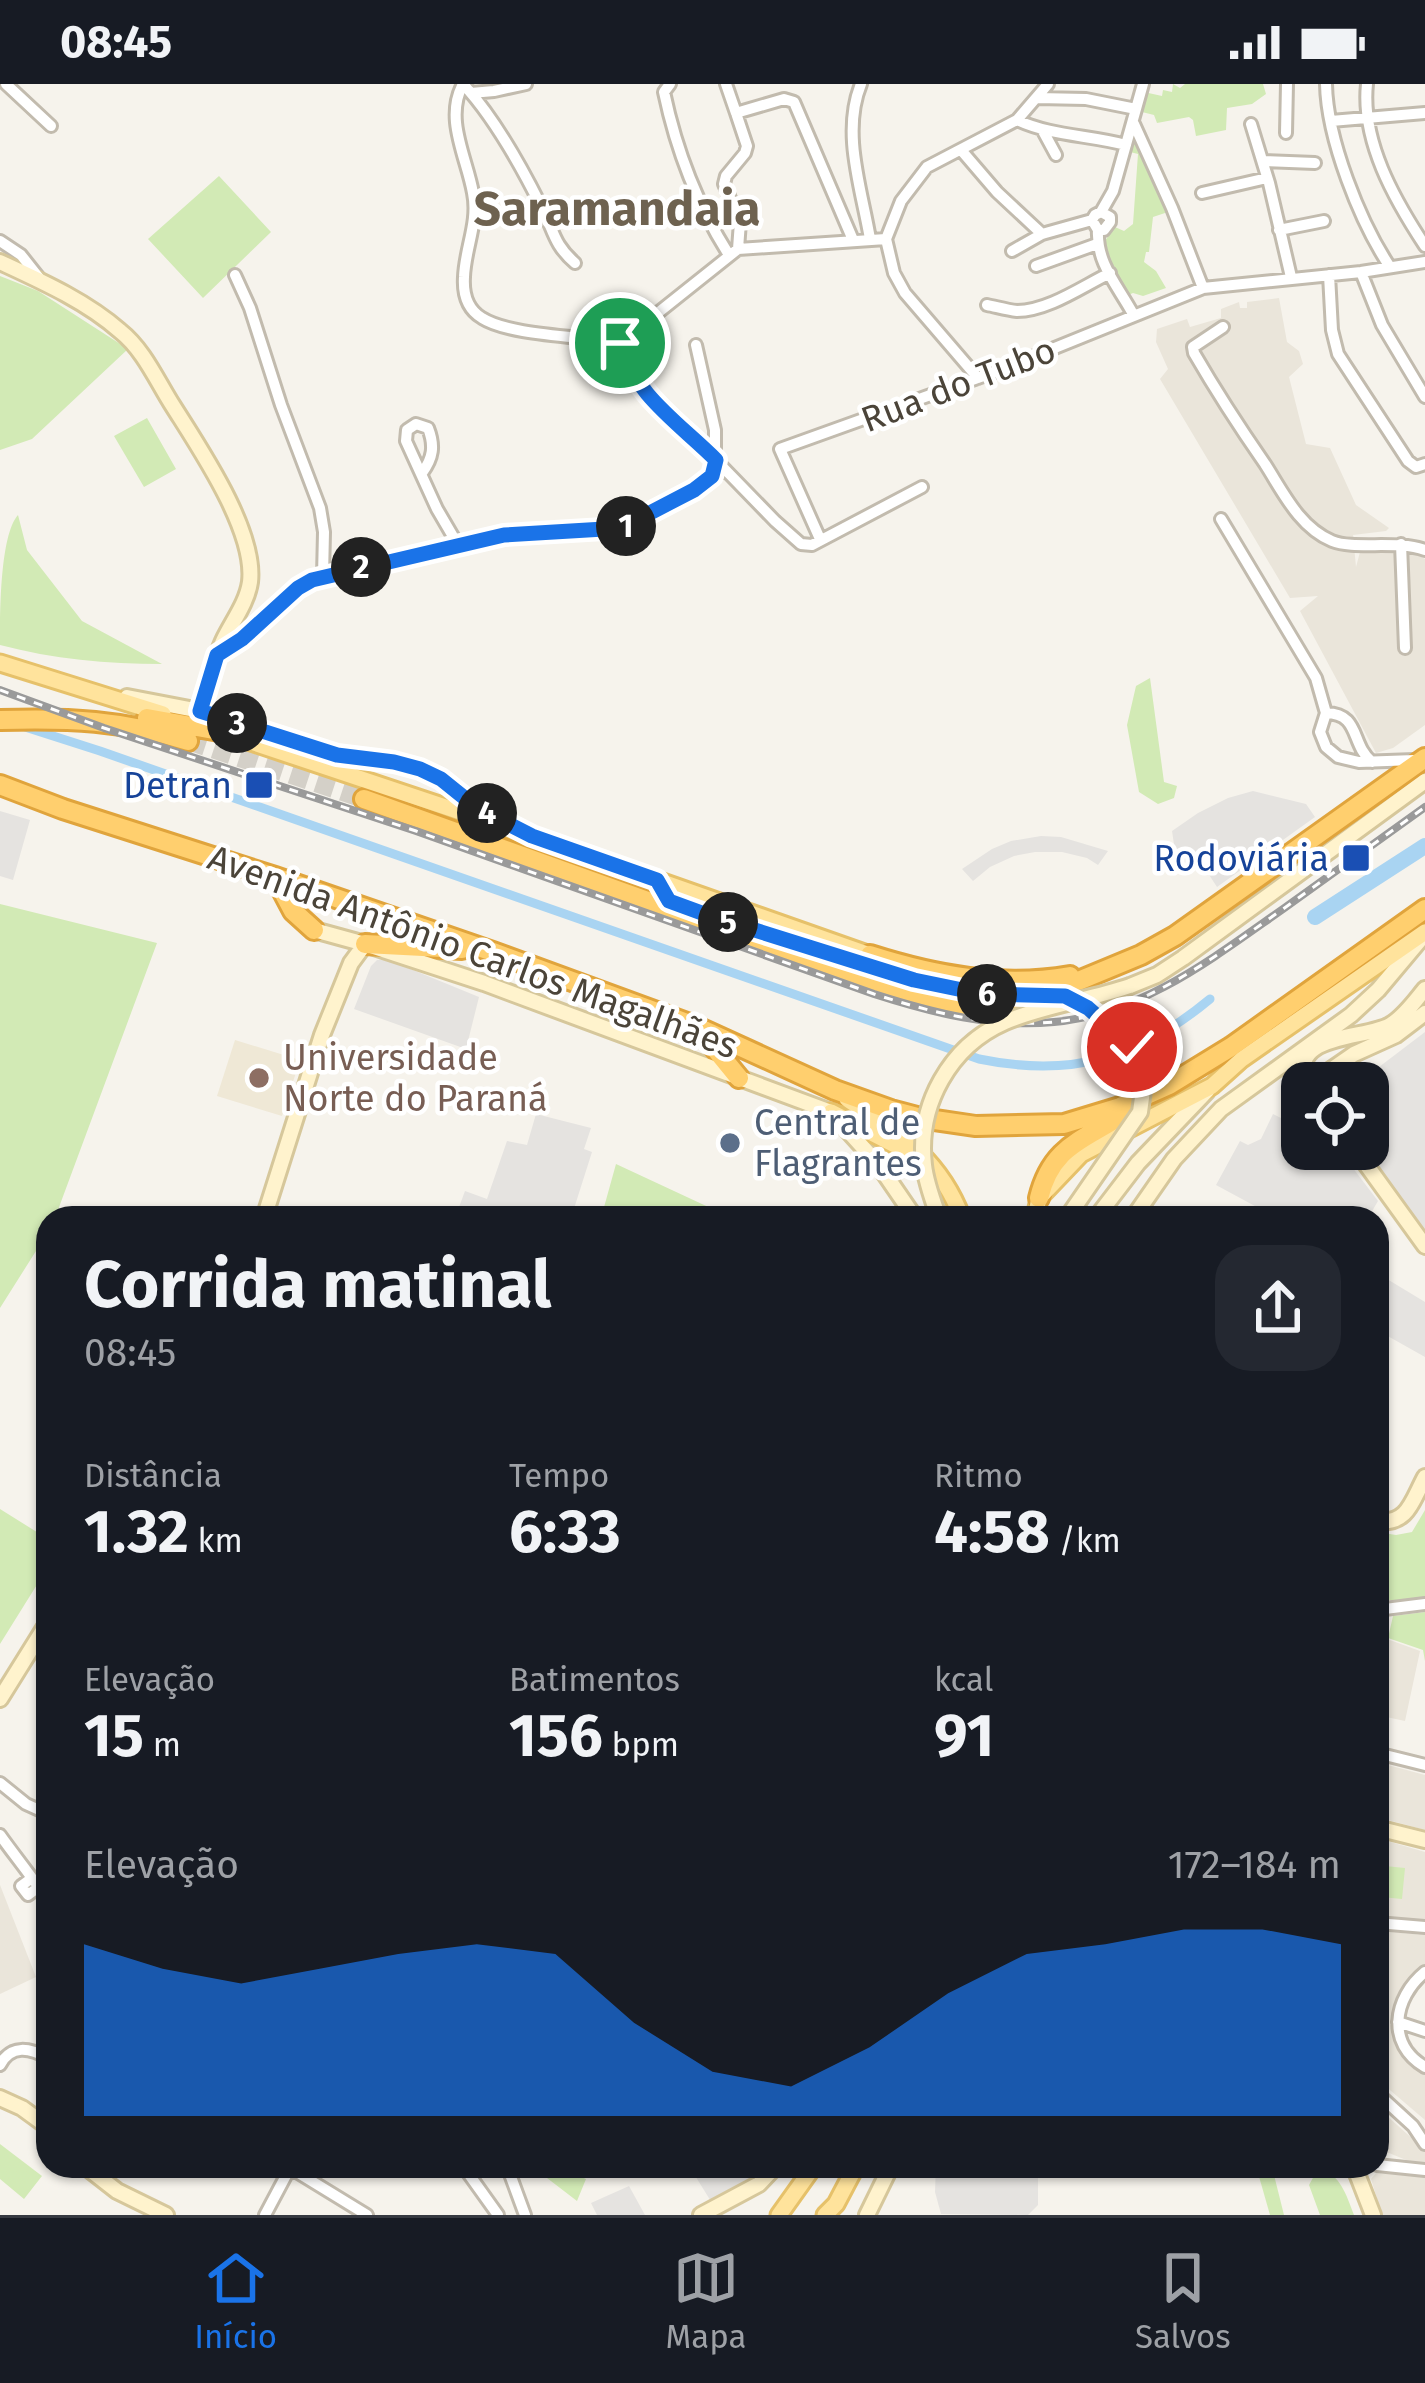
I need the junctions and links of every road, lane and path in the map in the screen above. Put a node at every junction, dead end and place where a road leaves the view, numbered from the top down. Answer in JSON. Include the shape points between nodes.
{"nodes":[{"id":1,"x":6,"y":84,"type":"edge"},
{"id":2,"x":526,"y":84,"type":"edge"},
{"id":3,"x":726,"y":84,"type":"edge"},
{"id":4,"x":862,"y":84,"type":"edge"},
{"id":5,"x":1048,"y":84,"type":"edge"},
{"id":6,"x":1143,"y":84,"type":"edge"},
{"id":7,"x":1288,"y":84,"type":"edge"},
{"id":8,"x":1326,"y":84,"type":"edge"},
{"id":9,"x":1367,"y":84,"type":"edge"},
{"id":10,"x":668,"y":86,"type":"edge"},
{"id":11,"x":467,"y":88,"type":"edge"},
{"id":12,"x":1037,"y":98,"type":"junction"},
{"id":13,"x":1136,"y":110,"type":"junction"},
{"id":14,"x":736,"y":113,"type":"junction"},
{"id":15,"x":1425,"y":113,"type":"edge"},
{"id":16,"x":1366,"y":117,"type":"junction"},
{"id":17,"x":1018,"y":119,"type":"junction"},
{"id":18,"x":1331,"y":121,"type":"junction"},
{"id":19,"x":1134,"y":124,"type":"junction"},
{"id":20,"x":1251,"y":124,"type":"dead end"},
{"id":21,"x":50,"y":126,"type":"dead end"},
{"id":22,"x":1043,"y":131,"type":"junction"},
{"id":23,"x":1286,"y":133,"type":"dead end"},
{"id":24,"x":1126,"y":145,"type":"junction"},
{"id":25,"x":961,"y":150,"type":"junction"},
{"id":26,"x":1055,"y":155,"type":"dead end"},
{"id":27,"x":1263,"y":161,"type":"junction"},
{"id":28,"x":1315,"y":163,"type":"dead end"},
{"id":29,"x":1267,"y":178,"type":"junction"},
{"id":30,"x":1202,"y":193,"type":"dead end"},
{"id":31,"x":1324,"y":220,"type":"dead end"},
{"id":32,"x":1099,"y":225,"type":"junction"},
{"id":33,"x":1279,"y":230,"type":"junction"},
{"id":34,"x":1042,"y":234,"type":"junction"},
{"id":35,"x":853,"y":239,"type":"junction"},
{"id":36,"x":870,"y":239,"type":"junction"},
{"id":37,"x":886,"y":239,"type":"junction"},
{"id":38,"x":0,"y":242,"type":"edge"},
{"id":39,"x":1425,"y":245,"type":"edge"},
{"id":40,"x":1012,"y":251,"type":"dead end"},
{"id":41,"x":734,"y":252,"type":"junction"},
{"id":42,"x":0,"y":262,"type":"edge"},
{"id":43,"x":575,"y":262,"type":"dead end"},
{"id":44,"x":1425,"y":262,"type":"edge"},
{"id":45,"x":1036,"y":266,"type":"dead end"},
{"id":46,"x":1390,"y":267,"type":"junction"},
{"id":47,"x":1361,"y":272,"type":"junction"},
{"id":48,"x":1110,"y":273,"type":"junction"},
{"id":49,"x":1329,"y":274,"type":"junction"},
{"id":50,"x":235,"y":275,"type":"dead end"},
{"id":51,"x":1291,"y":278,"type":"junction"},
{"id":52,"x":42,"y":281,"type":"junction"},
{"id":53,"x":1203,"y":289,"type":"junction"},
{"id":54,"x":987,"y":305,"type":"dead end"},
{"id":55,"x":1133,"y":314,"type":"junction"},
{"id":56,"x":1223,"y":327,"type":"dead end"},
{"id":57,"x":620,"y":343,"type":"junction"},
{"id":58,"x":696,"y":345,"type":"dead end"},
{"id":59,"x":978,"y":378,"type":"junction"},
{"id":60,"x":1425,"y":397,"type":"edge"},
{"id":61,"x":1418,"y":464,"type":"edge"},
{"id":62,"x":720,"y":465,"type":"junction"},
{"id":63,"x":422,"y":473,"type":"junction"},
{"id":64,"x":922,"y":487,"type":"dead end"},
{"id":65,"x":1221,"y":519,"type":"dead end"},
{"id":66,"x":820,"y":539,"type":"junction"},
{"id":67,"x":1401,"y":544,"type":"junction"},
{"id":68,"x":458,"y":545,"type":"junction"},
{"id":69,"x":1425,"y":550,"type":"edge"},
{"id":70,"x":323,"y":576,"type":"junction"},
{"id":71,"x":1405,"y":648,"type":"dead end"},
{"id":72,"x":217,"y":655,"type":"junction"},
{"id":73,"x":0,"y":663,"type":"edge"},
{"id":74,"x":85,"y":690,"type":"junction"},
{"id":75,"x":200,"y":711,"type":"junction"},
{"id":76,"x":1326,"y":713,"type":"junction"},
{"id":77,"x":81,"y":719,"type":"junction"},
{"id":78,"x":0,"y":720,"type":"edge"},
{"id":79,"x":219,"y":731,"type":"junction"},
{"id":80,"x":188,"y":741,"type":"tunnel mouth"},
{"id":81,"x":1425,"y":758,"type":"edge"},
{"id":82,"x":1372,"y":762,"type":"junction"},
{"id":83,"x":1425,"y":781,"type":"edge"},
{"id":84,"x":0,"y":784,"type":"edge"},
{"id":85,"x":0,"y":796,"type":"edge"},
{"id":86,"x":364,"y":799,"type":"tunnel mouth"},
{"id":87,"x":63,"y":809,"type":"junction"},
{"id":88,"x":532,"y":836,"type":"junction"},
{"id":89,"x":275,"y":877,"type":"junction"},
{"id":90,"x":657,"y":880,"type":"junction"},
{"id":91,"x":642,"y":899,"type":"junction"},
{"id":92,"x":669,"y":901,"type":"junction"},
{"id":93,"x":1425,"y":909,"type":"edge"},
{"id":94,"x":314,"y":930,"type":"joint"},
{"id":95,"x":1425,"y":933,"type":"edge"},
{"id":96,"x":357,"y":942,"type":"junction"},
{"id":97,"x":493,"y":952,"type":"junction"},
{"id":98,"x":870,"y":955,"type":"joint"},
{"id":99,"x":1126,"y":961,"type":"junction"},
{"id":100,"x":1425,"y":989,"type":"edge"},
{"id":101,"x":1425,"y":1013,"type":"edge"},
{"id":102,"x":695,"y":1025,"type":"junction"},
{"id":103,"x":1304,"y":1062,"type":"edge"},
{"id":104,"x":1342,"y":1062,"type":"edge"},
{"id":105,"x":1264,"y":1076,"type":"junction"},
{"id":106,"x":1281,"y":1076,"type":"edge"},
{"id":107,"x":739,"y":1078,"type":"junction"},
{"id":108,"x":1212,"y":1086,"type":"junction"},
{"id":109,"x":835,"y":1090,"type":"junction"},
{"id":110,"x":1150,"y":1094,"type":"junction"},
{"id":111,"x":831,"y":1112,"type":"junction"},
{"id":112,"x":930,"y":1161,"type":"junction"},
{"id":113,"x":1370,"y":1170,"type":"edge"},
{"id":114,"x":268,"y":1206,"type":"edge"},
{"id":115,"x":907,"y":1206,"type":"edge"},
{"id":116,"x":936,"y":1206,"type":"edge"},
{"id":117,"x":956,"y":1206,"type":"edge"},
{"id":118,"x":1037,"y":1206,"type":"edge"},
{"id":119,"x":1039,"y":1206,"type":"edge"},
{"id":120,"x":1075,"y":1206,"type":"edge"},
{"id":121,"x":1105,"y":1206,"type":"edge"},
{"id":122,"x":1141,"y":1206,"type":"edge"},
{"id":123,"x":1425,"y":1246,"type":"edge"},
{"id":124,"x":1425,"y":1477,"type":"edge"},
{"id":125,"x":1389,"y":1522,"type":"edge"},
{"id":126,"x":1425,"y":1604,"type":"edge"},
{"id":127,"x":1389,"y":1608,"type":"edge"},
{"id":128,"x":36,"y":1641,"type":"edge"},
{"id":129,"x":0,"y":1699,"type":"edge"},
{"id":130,"x":1389,"y":1756,"type":"edge"},
{"id":131,"x":1425,"y":1766,"type":"edge"},
{"id":132,"x":0,"y":1783,"type":"edge"},
{"id":133,"x":36,"y":1809,"type":"edge"},
{"id":134,"x":1389,"y":1831,"type":"edge"},
{"id":135,"x":0,"y":1835,"type":"edge"},
{"id":136,"x":1425,"y":1840,"type":"edge"},
{"id":137,"x":32,"y":1877,"type":"dead end"},
{"id":138,"x":1389,"y":1924,"type":"edge"},
{"id":139,"x":1425,"y":1927,"type":"edge"},
{"id":140,"x":1425,"y":1972,"type":"edge"},
{"id":141,"x":1425,"y":1986,"type":"edge"},
{"id":142,"x":1409,"y":1988,"type":"junction"},
{"id":143,"x":1398,"y":2022,"type":"junction"},
{"id":144,"x":1425,"y":2031,"type":"edge"},
{"id":145,"x":36,"y":2052,"type":"edge"},
{"id":146,"x":0,"y":2066,"type":"edge"},
{"id":147,"x":1425,"y":2066,"type":"edge"},
{"id":148,"x":0,"y":2098,"type":"edge"},
{"id":149,"x":1389,"y":2104,"type":"edge"},
{"id":150,"x":36,"y":2117,"type":"edge"},
{"id":151,"x":1425,"y":2144,"type":"edge"},
{"id":152,"x":1389,"y":2166,"type":"edge"},
{"id":153,"x":1425,"y":2170,"type":"edge"},
{"id":154,"x":100,"y":2178,"type":"edge"},
{"id":155,"x":284,"y":2178,"type":"edge"},
{"id":156,"x":307,"y":2178,"type":"edge"},
{"id":157,"x":471,"y":2178,"type":"edge"},
{"id":158,"x":511,"y":2178,"type":"edge"},
{"id":159,"x":765,"y":2178,"type":"edge"},
{"id":160,"x":805,"y":2178,"type":"edge"},
{"id":161,"x":850,"y":2178,"type":"edge"},
{"id":162,"x":885,"y":2178,"type":"edge"},
{"id":163,"x":1361,"y":2178,"type":"edge"},
{"id":164,"x":166,"y":2215,"type":"edge"},
{"id":165,"x":265,"y":2215,"type":"edge"},
{"id":166,"x":368,"y":2215,"type":"edge"},
{"id":167,"x":497,"y":2215,"type":"edge"},
{"id":168,"x":525,"y":2215,"type":"edge"},
{"id":169,"x":701,"y":2215,"type":"edge"},
{"id":170,"x":779,"y":2215,"type":"edge"},
{"id":171,"x":825,"y":2215,"type":"edge"},
{"id":172,"x":867,"y":2215,"type":"edge"},
{"id":173,"x":1373,"y":2215,"type":"edge"}],
"edges":[{"from":1,"to":21,"type":"street"},
{"from":2,"to":11,"type":"street"},
{"from":3,"to":14,"type":"street"},
{"from":4,"to":36,"type":"street","via":[[853,115]]},
{"from":5,"to":12,"type":"street"},
{"from":6,"to":13,"type":"street"},
{"from":7,"to":23,"type":"street"},
{"from":8,"to":18,"type":"street"},
{"from":9,"to":16,"type":"street"},
{"from":10,"to":41,"type":"street","via":[[694,191]]},
{"from":11,"to":43,"type":"street","via":[[529,182],[559,248]]},
{"from":11,"to":57,"type":"street","via":[[455,119],[475,205],[464,270],[475,312],[493,323]]},
{"from":12,"to":13,"type":"street"},
{"from":12,"to":17,"type":"street"},
{"from":13,"to":19,"type":"street"},
{"from":14,"to":35,"type":"street","via":[[794,102]]},
{"from":14,"to":41,"type":"street","via":[[747,146],[724,184],[740,219]]},
{"from":15,"to":16,"type":"street"},
{"from":16,"to":18,"type":"street"},
{"from":16,"to":39,"type":"street","via":[[1394,195]]},
{"from":17,"to":22,"type":"street"},
{"from":17,"to":25,"type":"street"},
{"from":18,"to":46,"type":"street","via":[[1351,191]]},
{"from":19,"to":24,"type":"street"},
{"from":19,"to":53,"type":"street"},
{"from":20,"to":27,"type":"street"},
{"from":22,"to":24,"type":"street"},
{"from":22,"to":26,"type":"street"},
{"from":24,"to":32,"type":"street"},
{"from":25,"to":34,"type":"street"},
{"from":25,"to":37,"type":"street","via":[[918,175]]},
{"from":27,"to":28,"type":"street"},
{"from":27,"to":29,"type":"street"},
{"from":29,"to":30,"type":"street"},
{"from":29,"to":33,"type":"street"},
{"from":31,"to":33,"type":"street"},
{"from":32,"to":34,"type":"street"},
{"from":32,"to":45,"type":"street"},
{"from":32,"to":48,"type":"street","via":[[1102,266]]},
{"from":33,"to":51,"type":"street"},
{"from":34,"to":40,"type":"street"},
{"from":35,"to":36,"type":"street"},
{"from":35,"to":41,"type":"street"},
{"from":36,"to":37,"type":"street"},
{"from":37,"to":59,"type":"street","via":[[905,293]]},
{"from":38,"to":52,"type":"street"},
{"from":41,"to":57,"type":"street"},
{"from":42,"to":52,"type":"main road"},
{"from":44,"to":46,"type":"street","name":"Rua do Tubo"},
{"from":46,"to":47,"type":"street","name":"Rua do Tubo"},
{"from":47,"to":49,"type":"street","name":"Rua do Tubo"},
{"from":47,"to":60,"type":"street"},
{"from":48,"to":54,"type":"street","via":[[1031,309]]},
{"from":48,"to":55,"type":"street"},
{"from":49,"to":51,"type":"street","name":"Rua do Tubo"},
{"from":49,"to":61,"type":"street","via":[[1334,344]]},
{"from":50,"to":70,"type":"street","via":[[320,508]]},
{"from":51,"to":53,"type":"street","name":"Rua do Tubo"},
{"from":52,"to":72,"type":"main road","via":[[136,347],[233,510],[250,585]]},
{"from":53,"to":55,"type":"street","name":"Rua do Tubo"},
{"from":55,"to":59,"type":"street","name":"Rua do Tubo"},
{"from":56,"to":67,"type":"street","via":[[1194,353],[1285,498],[1334,542]]},
{"from":57,"to":62,"type":"street","via":[[642,387]]},
{"from":58,"to":62,"type":"street"},
{"from":59,"to":66,"type":"street","name":"Rua do Tubo","via":[[780,449]]},
{"from":62,"to":66,"type":"street","via":[[801,544]]},
{"from":62,"to":68,"type":"street","via":[[684,497],[621,528]]},
{"from":63,"to":63,"type":"street","via":[[433,448],[428,428],[416,424],[405,436]]},
{"from":63,"to":68,"type":"street"},
{"from":64,"to":66,"type":"street"},
{"from":65,"to":76,"type":"street","via":[[1316,678]]},
{"from":67,"to":69,"type":"street"},
{"from":67,"to":71,"type":"street"},
{"from":68,"to":70,"type":"street"},
{"from":70,"to":72,"type":"street"},
{"from":72,"to":75,"type":"main road"},
{"from":73,"to":74,"type":"main road"},
{"from":74,"to":75,"type":"main road"},
{"from":74,"to":79,"type":"main road"},
{"from":75,"to":88,"type":"main road","via":[[337,755],[420,769]]},
{"from":76,"to":82,"type":"street","via":[[1348,720]]},
{"from":76,"to":82,"type":"street","via":[[1320,732],[1331,753]]},
{"from":77,"to":78,"type":"highway"},
{"from":77,"to":79,"type":"highway","via":[[141,718]]},
{"from":77,"to":80,"type":"highway"},
{"from":79,"to":88,"type":"main road"},
{"from":81,"to":82,"type":"street"},
{"from":81,"to":99,"type":"highway","via":[[1201,919]]},
{"from":83,"to":116,"type":"main road","bridge":true,"via":[[1157,975],[979,1037],[937,1087],[924,1136]]},
{"from":84,"to":87,"type":"highway","name":"Avenida Antônio Carlos Magalhães"},
{"from":85,"to":87,"type":"highway"},
{"from":86,"to":91,"type":"highway"},
{"from":87,"to":89,"type":"highway","name":"Avenida Antônio Carlos Magalhães"},
{"from":88,"to":90,"type":"main road"},
{"from":89,"to":94,"type":"highway"},
{"from":89,"to":97,"type":"highway","name":"Avenida Antônio Carlos Magalhães"},
{"from":90,"to":92,"type":"main road"},
{"from":90,"to":98,"type":"main road"},
{"from":91,"to":92,"type":"main road"},
{"from":91,"to":99,"type":"highway","via":[[890,988],[967,1007],[1030,1001]]},
{"from":92,"to":120,"type":"main road","bridge":true,"via":[[914,980],[982,994],[1065,996],[1088,1008],[1132,1047],[1144,1084],[1139,1112]]},
{"from":93,"to":110,"type":"highway","via":[[1231,1047]]},
{"from":94,"to":96,"type":"main road","name":"Avenida Antônio Carlos Magalhães"},
{"from":95,"to":105,"type":"main road","via":[[1351,1015]]},
{"from":95,"to":108,"type":"main road"},
{"from":96,"to":97,"type":"highway"},
{"from":96,"to":107,"type":"main road","name":"Avenida Antônio Carlos Magalhães"},
{"from":96,"to":114,"type":"main road"},
{"from":97,"to":102,"type":"highway","name":"Avenida Antônio Carlos Magalhães"},
{"from":98,"to":99,"type":"highway","via":[[1002,982]]},
{"from":100,"to":103,"type":"main road","via":[[1390,1026],[1336,1038]]},
{"from":101,"to":104,"type":"main road"},
{"from":102,"to":107,"type":"highway"},
{"from":102,"to":109,"type":"highway","name":"Avenida Antônio Carlos Magalhães"},
{"from":105,"to":106,"type":"main road"},
{"from":105,"to":122,"type":"main road","via":[[1221,1109]]},
{"from":107,"to":111,"type":"main road","name":"Avenida Antônio Carlos Magalhães"},
{"from":108,"to":119,"type":"main road","via":[[1081,1154]]},
{"from":108,"to":121,"type":"main road"},
{"from":109,"to":110,"type":"highway","via":[[921,1118],[1002,1127],[1064,1124]]},
{"from":109,"to":112,"type":"main road","name":"Avenida Antônio Carlos Magalhães"},
{"from":110,"to":118,"type":"highway","via":[[1062,1153],[1045,1175]]},
{"from":111,"to":112,"type":"main road"},
{"from":111,"to":115,"type":"main road","name":"Avenida Antônio Carlos Magalhães"},
{"from":112,"to":117,"type":"main road","name":"Avenida Antônio Carlos Magalhães"},
{"from":113,"to":123,"type":"main road"},
{"from":124,"to":125,"type":"main road","via":[[1402,1517]]},
{"from":126,"to":127,"type":"street"},
{"from":128,"to":129,"type":"main road"},
{"from":130,"to":131,"type":"street"},
{"from":132,"to":133,"type":"street"},
{"from":134,"to":136,"type":"main road"},
{"from":135,"to":137,"type":"street"},
{"from":138,"to":139,"type":"street"},
{"from":140,"to":142,"type":"street"},
{"from":141,"to":142,"type":"street"},
{"from":142,"to":143,"type":"street"},
{"from":143,"to":144,"type":"street"},
{"from":143,"to":147,"type":"street","via":[[1405,2051]]},
{"from":145,"to":146,"type":"street","via":[[18,2050]]},
{"from":148,"to":150,"type":"main road"},
{"from":149,"to":151,"type":"street"},
{"from":152,"to":153,"type":"street"},
{"from":154,"to":164,"type":"main road"},
{"from":155,"to":165,"type":"street"},
{"from":156,"to":166,"type":"street"},
{"from":157,"to":167,"type":"street"},
{"from":158,"to":168,"type":"street"},
{"from":159,"to":169,"type":"main road"},
{"from":160,"to":170,"type":"main road"},
{"from":161,"to":171,"type":"main road"},
{"from":162,"to":172,"type":"main road"},
{"from":163,"to":173,"type":"main road"}]}
